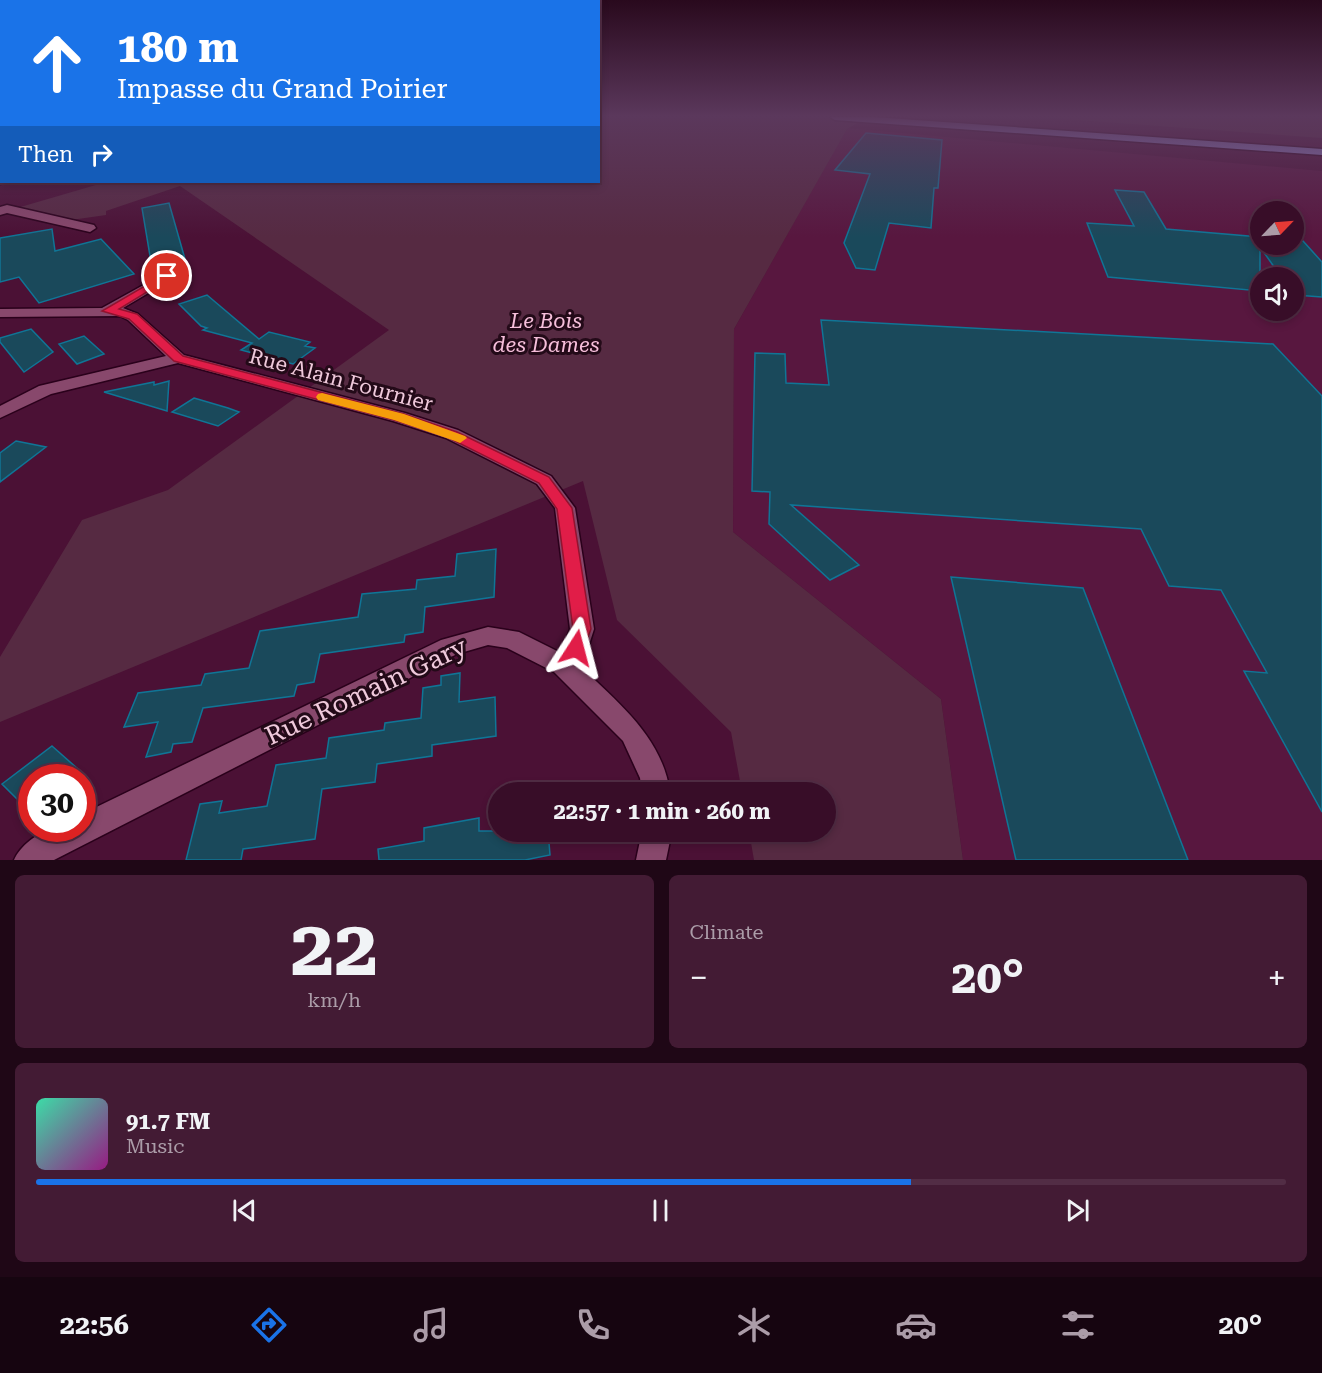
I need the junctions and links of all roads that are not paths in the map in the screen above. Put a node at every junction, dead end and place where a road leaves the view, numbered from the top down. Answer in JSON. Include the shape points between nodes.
{"nodes":[{"id":1,"x":0,"y":211,"type":"edge"},
{"id":2,"x":90,"y":228,"type":"dead end"},
{"id":3,"x":167,"y":276,"type":"dead end"},
{"id":4,"x":107,"y":311,"type":"junction"},
{"id":5,"x":0,"y":313,"type":"edge"},
{"id":6,"x":178,"y":358,"type":"junction"},
{"id":7,"x":0,"y":413,"type":"edge"},
{"id":8,"x":563,"y":665,"type":"junction"},
{"id":9,"x":655,"y":782,"type":"edge"},
{"id":10,"x":655,"y":842,"type":"edge"},
{"id":11,"x":29,"y":860,"type":"edge"},
{"id":12,"x":651,"y":860,"type":"edge"}],
"edges":[{"from":1,"to":2,"type":"street","via":[[7,209]]},
{"from":3,"to":4,"type":"street"},
{"from":4,"to":5,"type":"street"},
{"from":4,"to":6,"type":"street","via":[[133,317]]},
{"from":6,"to":7,"type":"street","name":"Rue Alain Fournier","via":[[45,390]]},
{"from":6,"to":8,"type":"street","name":"Rue Alain Fournier","via":[[399,417],[452,435],[544,480],[565,508],[582,629],[576,648]]},
{"from":8,"to":9,"type":"street","name":"Rue Romain Gary","via":[[632,734]]},
{"from":8,"to":11,"type":"street","name":"Rue Romain Gary","via":[[511,639],[488,636],[450,647],[59,841]]},
{"from":10,"to":12,"type":"street"}]}
